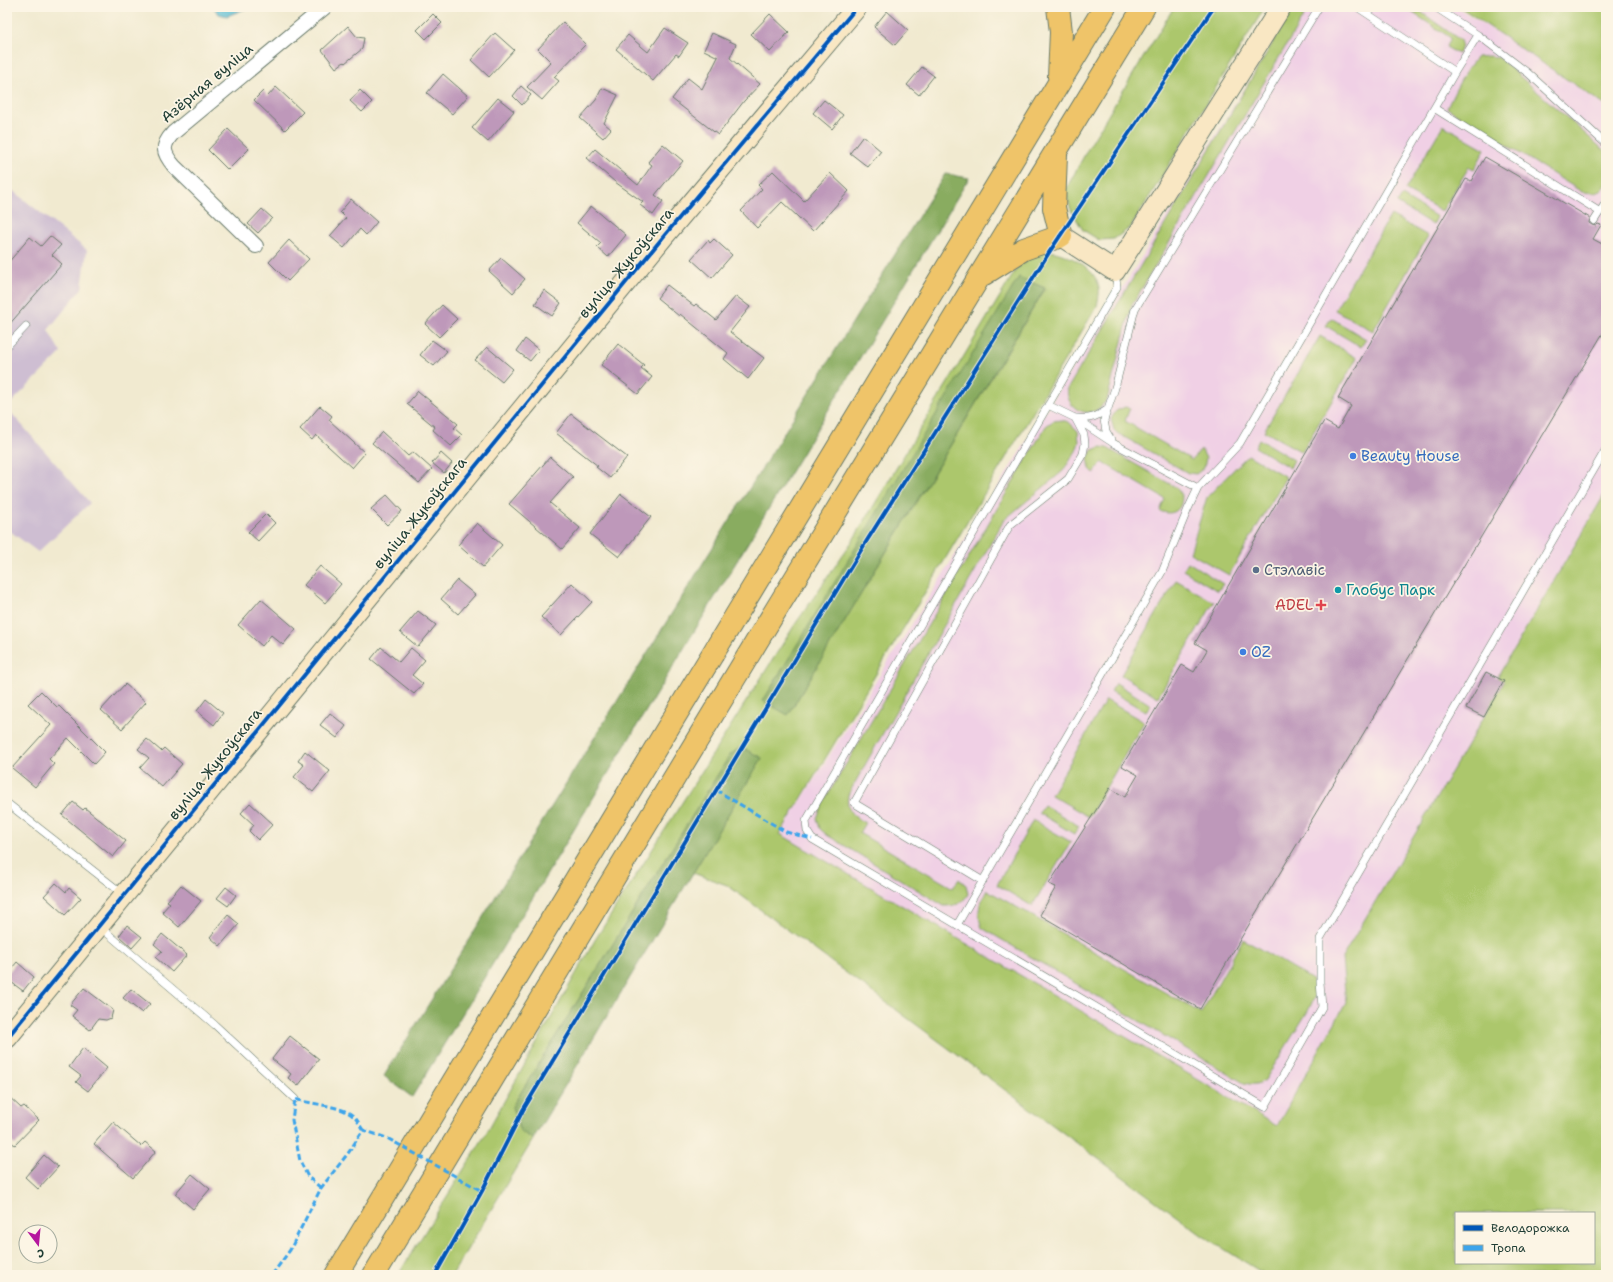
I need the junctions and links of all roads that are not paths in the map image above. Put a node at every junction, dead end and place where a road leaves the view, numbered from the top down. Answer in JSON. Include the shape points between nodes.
{"nodes":[{"id":1,"x":325,"y":7,"type":"edge"},
{"id":2,"x":857,"y":7,"type":"edge"},
{"id":3,"x":1058,"y":7,"type":"edge"},
{"id":4,"x":1105,"y":7,"type":"edge"},
{"id":5,"x":1144,"y":7,"type":"edge"},
{"id":6,"x":1281,"y":7,"type":"edge"},
{"id":7,"x":1319,"y":7,"type":"edge"},
{"id":8,"x":1357,"y":7,"type":"edge"},
{"id":9,"x":1435,"y":7,"type":"edge"},
{"id":10,"x":1478,"y":34,"type":"junction"},
{"id":11,"x":1455,"y":72,"type":"junction"},
{"id":12,"x":1059,"y":82,"type":"junction"},
{"id":13,"x":1434,"y":108,"type":"junction"},
{"id":14,"x":1606,"y":144,"type":"edge"},
{"id":15,"x":1056,"y":150,"type":"junction"},
{"id":16,"x":1606,"y":202,"type":"edge"},
{"id":17,"x":1600,"y":212,"type":"junction"},
{"id":18,"x":1594,"y":221,"type":"dead end"},
{"id":19,"x":1061,"y":236,"type":"junction"},
{"id":20,"x":256,"y":246,"type":"dead end"},
{"id":21,"x":1115,"y":271,"type":"junction"},
{"id":22,"x":978,"y":278,"type":"junction"},
{"id":23,"x":26,"y":326,"type":"dead end"},
{"id":24,"x":7,"y":346,"type":"edge"},
{"id":25,"x":1048,"y":405,"type":"junction"},
{"id":26,"x":1108,"y":409,"type":"junction"},
{"id":27,"x":1075,"y":418,"type":"junction"},
{"id":28,"x":1113,"y":443,"type":"junction"},
{"id":29,"x":1606,"y":449,"type":"edge"},
{"id":30,"x":1198,"y":488,"type":"junction"},
{"id":31,"x":7,"y":803,"type":"edge"},
{"id":32,"x":983,"y":881,"type":"junction"},
{"id":33,"x":123,"y":894,"type":"junction"},
{"id":34,"x":956,"y":925,"type":"junction"},
{"id":35,"x":99,"y":926,"type":"junction"},
{"id":36,"x":7,"y":1038,"type":"edge"},
{"id":37,"x":295,"y":1099,"type":"dead end"},
{"id":38,"x":336,"y":1275,"type":"edge"},
{"id":39,"x":374,"y":1275,"type":"edge"}],
"edges":[{"from":1,"to":20,"type":"street","name":"Азёрная вуліца","via":[[166,140],[167,158]]},
{"from":2,"to":33,"type":"street","name":"вуліца Жукоўскага","via":[[646,258]]},
{"from":3,"to":12,"type":"highway","via":[[1062,32]]},
{"from":4,"to":12,"type":"highway"},
{"from":5,"to":15,"type":"highway"},
{"from":6,"to":21,"type":"street"},
{"from":7,"to":26,"type":"lane","via":[[1136,309]]},
{"from":8,"to":11,"type":"lane"},
{"from":9,"to":10,"type":"lane"},
{"from":10,"to":11,"type":"lane"},
{"from":10,"to":14,"type":"lane","via":[[1528,73]]},
{"from":11,"to":13,"type":"lane"},
{"from":12,"to":38,"type":"highway"},
{"from":13,"to":17,"type":"lane"},
{"from":13,"to":30,"type":"lane","via":[[1240,443]]},
{"from":15,"to":19,"type":"highway","via":[[1054,208]]},
{"from":15,"to":22,"type":"highway"},
{"from":16,"to":17,"type":"lane"},
{"from":17,"to":18,"type":"lane"},
{"from":19,"to":21,"type":"street"},
{"from":19,"to":22,"type":"highway","via":[[1024,249]]},
{"from":21,"to":25,"type":"lane","via":[[1117,287]]},
{"from":22,"to":39,"type":"highway"},
{"from":23,"to":24,"type":"lane"},
{"from":25,"to":27,"type":"lane"},
{"from":25,"to":34,"type":"lane","via":[[806,821],[807,831],[812,839]]},
{"from":26,"to":27,"type":"lane","via":[[1092,418]]},
{"from":26,"to":28,"type":"lane","via":[[1104,420],[1106,431]]},
{"from":27,"to":28,"type":"lane"},
{"from":27,"to":32,"type":"lane","via":[[1084,435],[1085,444],[1079,460],[1068,479],[1010,525],[854,803]]},
{"from":28,"to":30,"type":"lane"},
{"from":29,"to":34,"type":"lane","via":[[1320,938],[1322,1007],[1265,1107]]},
{"from":30,"to":32,"type":"lane","via":[[1162,572]]},
{"from":31,"to":33,"type":"lane"},
{"from":32,"to":34,"type":"lane"},
{"from":33,"to":35,"type":"street","name":"вуліца Жукоўскага"},
{"from":35,"to":36,"type":"street","name":"вуліца Жукоўскага"},
{"from":35,"to":37,"type":"lane","via":[[215,1025]]}]}
